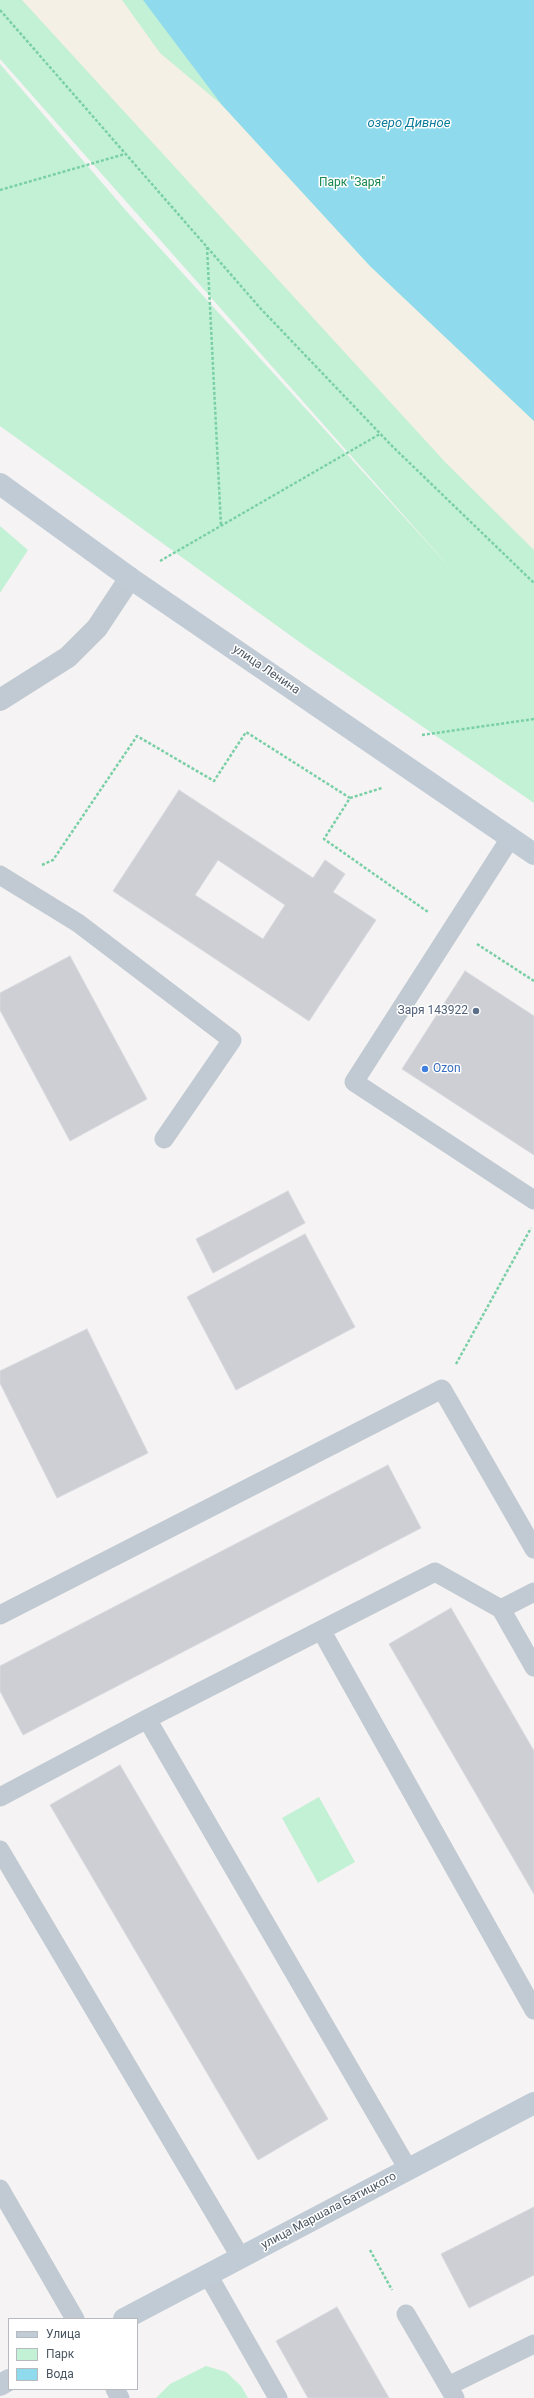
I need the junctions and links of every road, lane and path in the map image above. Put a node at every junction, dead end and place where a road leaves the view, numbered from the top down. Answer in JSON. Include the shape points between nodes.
{"nodes":[{"id":1,"x":0,"y":10,"type":"edge"},
{"id":2,"x":125,"y":154,"type":"junction"},
{"id":3,"x":0,"y":190,"type":"edge"},
{"id":4,"x":207,"y":246,"type":"junction"},
{"id":5,"x":380,"y":434,"type":"junction"},
{"id":6,"x":0,"y":484,"type":"edge"},
{"id":7,"x":221,"y":526,"type":"junction"},
{"id":8,"x":130,"y":578,"type":"junction"},
{"id":9,"x":534,"y":583,"type":"edge"},
{"id":10,"x":0,"y":700,"type":"edge"},
{"id":11,"x":534,"y":719,"type":"edge"},
{"id":12,"x":422,"y":735,"type":"dead end"},
{"id":13,"x":384,"y":788,"type":"dead end"},
{"id":14,"x":350,"y":798,"type":"junction"},
{"id":15,"x":511,"y":837,"type":"junction"},
{"id":16,"x":534,"y":854,"type":"edge"},
{"id":17,"x":5,"y":878,"type":"edge"},
{"id":18,"x":453,"y":929,"type":"junction"},
{"id":19,"x":534,"y":981,"type":"edge"},
{"id":20,"x":164,"y":1139,"type":"dead end"},
{"id":21,"x":534,"y":1200,"type":"edge"},
{"id":22,"x":534,"y":1223,"type":"edge"},
{"id":23,"x":442,"y":1390,"type":"junction"},
{"id":24,"x":534,"y":1549,"type":"edge"},
{"id":25,"x":534,"y":1592,"type":"edge"},
{"id":26,"x":502,"y":1609,"type":"junction"},
{"id":27,"x":0,"y":1615,"type":"edge"},
{"id":28,"x":321,"y":1630,"type":"junction"},
{"id":29,"x":534,"y":1667,"type":"edge"},
{"id":30,"x":147,"y":1719,"type":"junction"},
{"id":31,"x":0,"y":1797,"type":"edge"},
{"id":32,"x":0,"y":1850,"type":"edge"},
{"id":33,"x":534,"y":2010,"type":"edge"},
{"id":34,"x":534,"y":2103,"type":"edge"},
{"id":35,"x":408,"y":2169,"type":"junction"},
{"id":36,"x":0,"y":2189,"type":"edge"},
{"id":37,"x":370,"y":2250,"type":"dead end"},
{"id":38,"x":241,"y":2258,"type":"junction"},
{"id":39,"x":208,"y":2275,"type":"junction"},
{"id":40,"x":406,"y":2314,"type":"joint"},
{"id":41,"x":74,"y":2318,"type":"edge"},
{"id":42,"x":126,"y":2318,"type":"edge"},
{"id":43,"x":534,"y":2344,"type":"edge"},
{"id":44,"x":451,"y":2392,"type":"edge"},
{"id":45,"x":278,"y":2398,"type":"edge"}],
"edges":[{"from":1,"to":2,"type":"path"},
{"from":2,"to":3,"type":"path"},
{"from":2,"to":4,"type":"path"},
{"from":4,"to":5,"type":"path","via":[[261,309]]},
{"from":4,"to":7,"type":"path"},
{"from":5,"to":7,"type":"path"},
{"from":5,"to":9,"type":"path"},
{"from":6,"to":8,"type":"street","name":"улица Ленина"},
{"from":7,"to":8,"type":"path"},
{"from":8,"to":10,"type":"street","via":[[97,628],[68,657]]},
{"from":8,"to":15,"type":"street","name":"улица Ленина"},
{"from":11,"to":12,"type":"path"},
{"from":13,"to":14,"type":"path"},
{"from":14,"to":17,"type":"path","via":[[246,732],[214,781],[137,736],[53,860]]},
{"from":14,"to":18,"type":"path","via":[[324,839]]},
{"from":15,"to":16,"type":"street","name":"улица Ленина"},
{"from":15,"to":18,"type":"lane"},
{"from":17,"to":20,"type":"lane","via":[[78,923],[232,1040]]},
{"from":18,"to":19,"type":"path"},
{"from":18,"to":21,"type":"lane","via":[[354,1082]]},
{"from":22,"to":23,"type":"path"},
{"from":23,"to":24,"type":"lane"},
{"from":23,"to":27,"type":"lane"},
{"from":25,"to":26,"type":"lane"},
{"from":26,"to":28,"type":"lane","via":[[435,1572]]},
{"from":26,"to":29,"type":"lane"},
{"from":28,"to":30,"type":"lane"},
{"from":28,"to":33,"type":"lane"},
{"from":30,"to":31,"type":"lane"},
{"from":30,"to":35,"type":"lane"},
{"from":32,"to":38,"type":"lane"},
{"from":34,"to":35,"type":"street","name":"улица Маршала Батицкого"},
{"from":35,"to":38,"type":"street","name":"улица Маршала Батицкого"},
{"from":36,"to":41,"type":"lane"},
{"from":37,"to":40,"type":"path"},
{"from":38,"to":39,"type":"street","name":"улица Маршала Батицкого"},
{"from":39,"to":42,"type":"street","name":"улица Маршала Батицкого"},
{"from":39,"to":45,"type":"lane"},
{"from":40,"to":44,"type":"lane"},
{"from":43,"to":44,"type":"lane"}]}
